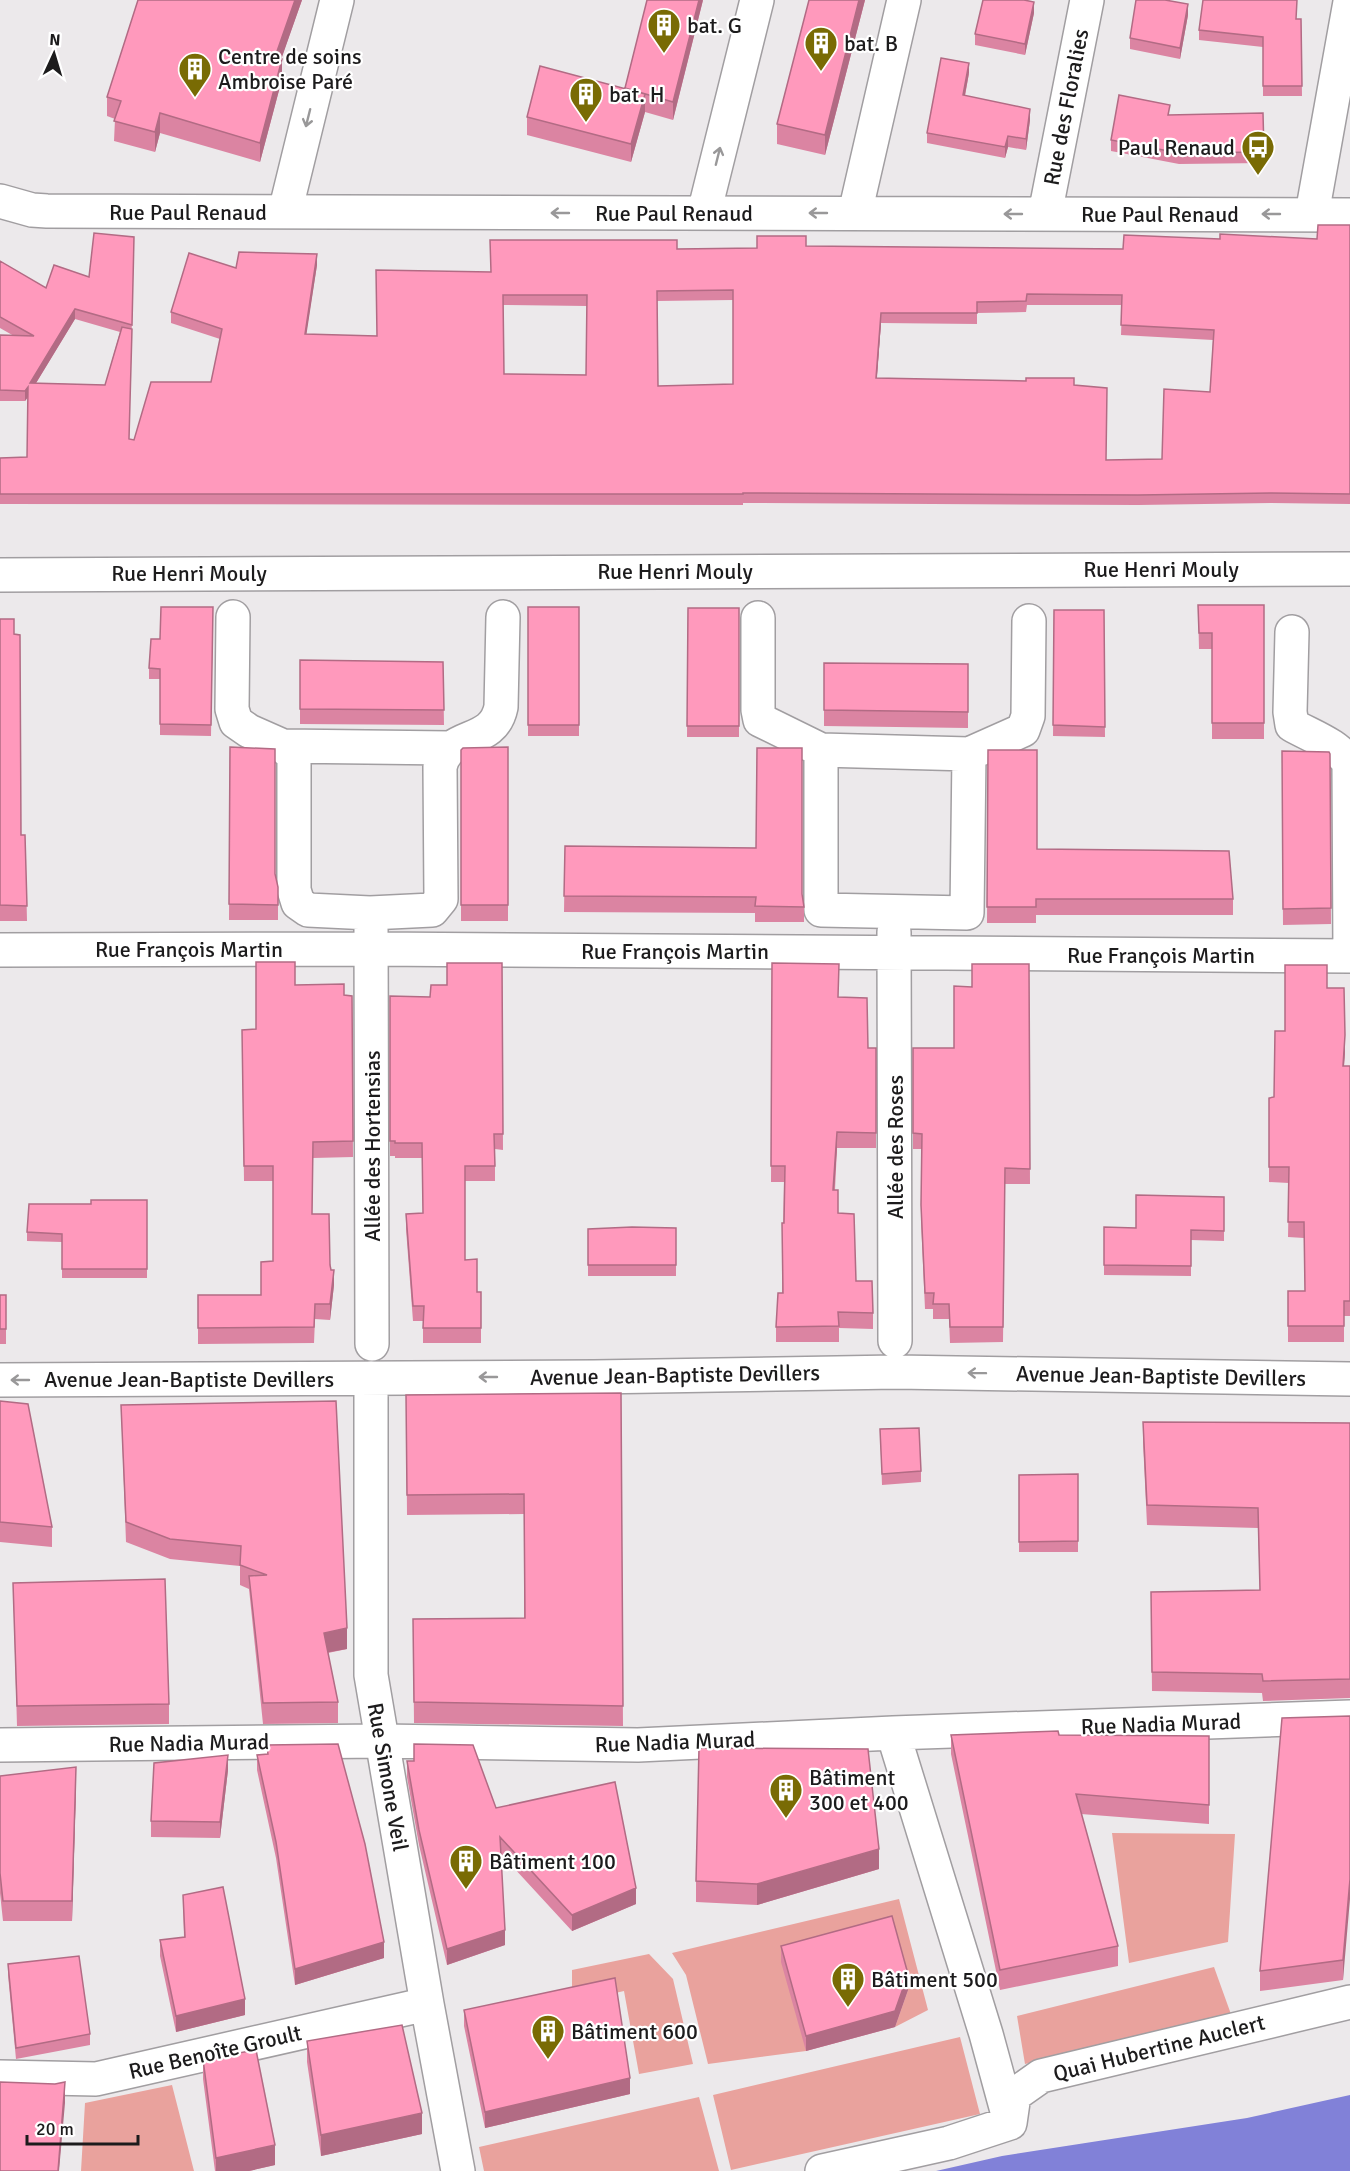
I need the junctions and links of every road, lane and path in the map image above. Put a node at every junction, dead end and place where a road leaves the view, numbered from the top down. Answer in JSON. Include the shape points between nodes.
{"nodes":[{"id":1,"x":337,"y":0,"type":"edge"},
{"id":2,"x":757,"y":0,"type":"edge"},
{"id":3,"x":904,"y":0,"type":"edge"},
{"id":4,"x":1087,"y":0,"type":"edge"},
{"id":5,"x":1350,"y":2,"type":"edge"},
{"id":6,"x":0,"y":201,"type":"edge"},
{"id":7,"x":285,"y":212,"type":"junction"},
{"id":8,"x":704,"y":213,"type":"junction"},
{"id":9,"x":855,"y":213,"type":"junction"},
{"id":10,"x":1045,"y":214,"type":"junction"},
{"id":11,"x":1312,"y":214,"type":"junction"},
{"id":12,"x":1350,"y":214,"type":"edge"},
{"id":13,"x":1350,"y":569,"type":"edge"},
{"id":14,"x":0,"y":575,"type":"edge"},
{"id":15,"x":233,"y":617,"type":"dead end"},
{"id":16,"x":503,"y":617,"type":"dead end"},
{"id":17,"x":758,"y":618,"type":"dead end"},
{"id":18,"x":1029,"y":621,"type":"dead end"},
{"id":19,"x":1292,"y":632,"type":"dead end"},
{"id":20,"x":283,"y":746,"type":"junction"},
{"id":21,"x":450,"y":748,"type":"junction"},
{"id":22,"x":821,"y":750,"type":"junction"},
{"id":23,"x":969,"y":754,"type":"junction"},
{"id":24,"x":893,"y":912,"type":"junction"},
{"id":25,"x":370,"y":913,"type":"junction"},
{"id":26,"x":372,"y":949,"type":"junction"},
{"id":27,"x":0,"y":950,"type":"edge"},
{"id":28,"x":894,"y":953,"type":"junction"},
{"id":29,"x":1350,"y":956,"type":"edge"},
{"id":30,"x":895,"y":1341,"type":"dead end"},
{"id":31,"x":372,"y":1344,"type":"dead end"},
{"id":32,"x":371,"y":1378,"type":"junction"},
{"id":33,"x":1350,"y":1379,"type":"edge"},
{"id":34,"x":0,"y":1380,"type":"edge"},
{"id":35,"x":1350,"y":1717,"type":"edge"},
{"id":36,"x":893,"y":1733,"type":"junction"},
{"id":37,"x":382,"y":1741,"type":"junction"},
{"id":38,"x":0,"y":1745,"type":"edge"},
{"id":39,"x":1350,"y":2002,"type":"edge"},
{"id":40,"x":427,"y":2004,"type":"junction"},
{"id":41,"x":0,"y":2077,"type":"edge"},
{"id":42,"x":1010,"y":2123,"type":"junction"},
{"id":43,"x":458,"y":2171,"type":"edge"},
{"id":44,"x":822,"y":2171,"type":"edge"}],
"edges":[{"from":1,"to":7,"type":"street","one_way":true},
{"from":8,"to":2,"type":"street","one_way":true},
{"from":3,"to":9,"type":"street"},
{"from":4,"to":10,"type":"street","name":"Rue des Floralies"},
{"from":5,"to":11,"type":"street"},
{"from":6,"to":7,"type":"street","name":"Rue Paul Renaud","via":[[47,211]]},
{"from":8,"to":7,"type":"street","name":"Rue Paul Renaud","one_way":true},
{"from":9,"to":8,"type":"street","name":"Rue Paul Renaud","one_way":true},
{"from":10,"to":9,"type":"street","name":"Rue Paul Renaud","one_way":true},
{"from":11,"to":10,"type":"street","name":"Rue Paul Renaud","one_way":true},
{"from":11,"to":12,"type":"street","name":"Rue Paul Renaud"},
{"from":13,"to":14,"type":"street","name":"Rue Henri Mouly"},
{"from":15,"to":20,"type":"street","via":[[232,709],[236,722]]},
{"from":16,"to":21,"type":"street","via":[[498,719],[491,728]]},
{"from":17,"to":22,"type":"street","via":[[760,720]]},
{"from":18,"to":23,"type":"street","via":[[1028,716],[1023,730]]},
{"from":19,"to":29,"type":"street","via":[[1292,725],[1344,755],[1349,764]]},
{"from":20,"to":21,"type":"street"},
{"from":20,"to":25,"type":"street","via":[[294,756],[294,890],[298,903],[308,910]]},
{"from":21,"to":25,"type":"street","via":[[443,754],[440,766],[441,899],[432,910]]},
{"from":22,"to":23,"type":"street"},
{"from":22,"to":24,"type":"street","via":[[820,910]]},
{"from":23,"to":24,"type":"street","via":[[967,913]]},
{"from":24,"to":28,"type":"street","name":"Allée des Roses"},
{"from":25,"to":26,"type":"street","name":"Allée des Hortensias"},
{"from":26,"to":27,"type":"street","name":"Rue François Martin"},
{"from":26,"to":28,"type":"street","name":"Rue François Martin"},
{"from":26,"to":31,"type":"street","name":"Allée des Hortensias"},
{"from":28,"to":29,"type":"street","name":"Rue François Martin"},
{"from":28,"to":30,"type":"street","name":"Allée des Roses"},
{"from":33,"to":32,"type":"street","name":"Avenue Jean-Baptiste Devillers","one_way":true,"via":[[906,1372]]},
{"from":32,"to":34,"type":"street","name":"Avenue Jean-Baptiste Devillers","one_way":true},
{"from":32,"to":37,"type":"street","name":"Rue Simone Veil","via":[[371,1675]]},
{"from":35,"to":36,"type":"street","name":"Rue Nadia Murad"},
{"from":36,"to":37,"type":"street","name":"Rue Nadia Murad","via":[[638,1745]]},
{"from":36,"to":42,"type":"street"},
{"from":37,"to":38,"type":"street","name":"Rue Nadia Murad"},
{"from":37,"to":40,"type":"street","name":"Rue Simone Veil"},
{"from":39,"to":42,"type":"street","name":"Quai Hubertine Auclert","via":[[1041,2076],[1014,2095]]},
{"from":40,"to":41,"type":"street","name":"Rue Benoîte Groult","via":[[96,2079]]},
{"from":40,"to":43,"type":"street","name":"Rue Simone Veil"},
{"from":42,"to":44,"type":"street","via":[[949,2143]]}]}
